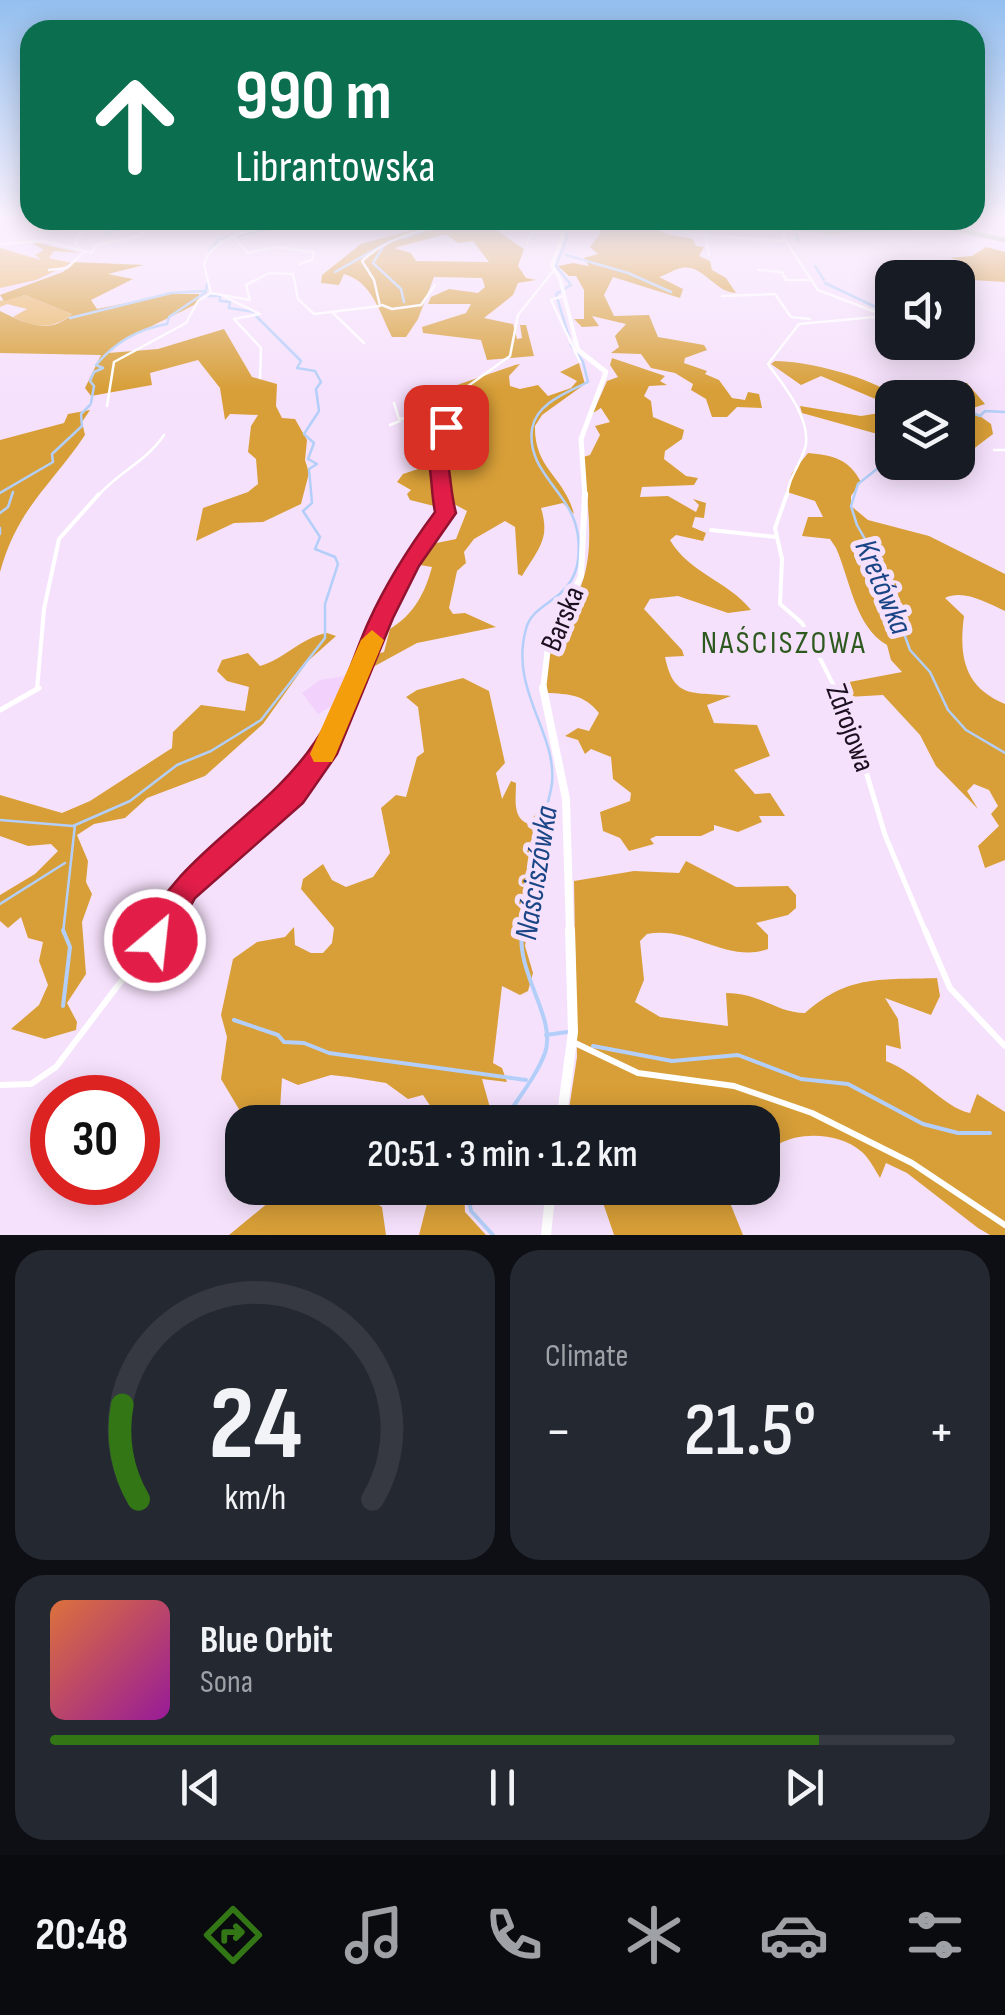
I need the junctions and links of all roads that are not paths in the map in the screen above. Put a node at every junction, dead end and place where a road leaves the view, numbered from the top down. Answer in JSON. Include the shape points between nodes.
{"nodes":[{"id":1,"x":204,"y":275,"type":"edge"},
{"id":2,"x":278,"y":275,"type":"edge"},
{"id":3,"x":291,"y":275,"type":"edge"},
{"id":4,"x":368,"y":275,"type":"edge"},
{"id":5,"x":548,"y":275,"type":"edge"},
{"id":6,"x":555,"y":275,"type":"edge"},
{"id":7,"x":783,"y":275,"type":"edge"},
{"id":8,"x":805,"y":275,"type":"edge"},
{"id":9,"x":808,"y":280,"type":"junction"},
{"id":10,"x":435,"y":285,"type":"dead end"},
{"id":11,"x":212,"y":293,"type":"junction"},
{"id":12,"x":224,"y":294,"type":"junction"},
{"id":13,"x":560,"y":294,"type":"junction"},
{"id":14,"x":722,"y":296,"type":"dead end"},
{"id":15,"x":382,"y":305,"type":"junction"},
{"id":16,"x":332,"y":312,"type":"junction"},
{"id":17,"x":875,"y":312,"type":"edge"},
{"id":18,"x":875,"y":317,"type":"edge"},
{"id":19,"x":820,"y":321,"type":"junction"},
{"id":20,"x":364,"y":343,"type":"dead end"},
{"id":21,"x":580,"y":362,"type":"dead end"},
{"id":22,"x":260,"y":378,"type":"dead end"},
{"id":23,"x":394,"y":403,"type":"dead end"},
{"id":24,"x":107,"y":406,"type":"dead end"},
{"id":25,"x":404,"y":420,"type":"junction"},
{"id":26,"x":458,"y":422,"type":"junction"},
{"id":27,"x":390,"y":425,"type":"dead end"},
{"id":28,"x":164,"y":435,"type":"dead end"},
{"id":29,"x":994,"y":450,"type":"dead end"},
{"id":30,"x":1005,"y":450,"type":"edge"},
{"id":31,"x":441,"y":478,"type":"joint"},
{"id":32,"x":711,"y":530,"type":"dead end"},
{"id":33,"x":776,"y":537,"type":"junction"},
{"id":34,"x":0,"y":710,"type":"edge"},
{"id":35,"x":572,"y":1043,"type":"junction"},
{"id":36,"x":1005,"y":1046,"type":"edge"},
{"id":37,"x":0,"y":1085,"type":"edge"},
{"id":38,"x":563,"y":1105,"type":"edge"},
{"id":39,"x":549,"y":1205,"type":"edge"},
{"id":40,"x":1005,"y":1225,"type":"edge"},
{"id":41,"x":546,"y":1235,"type":"edge"}],
"edges":[{"from":1,"to":11,"type":"street"},
{"from":2,"to":12,"type":"street","via":[[253,280],[245,289],[250,300]]},
{"from":3,"to":16,"type":"street","via":[[303,306],[314,314]]},
{"from":4,"to":15,"type":"street"},
{"from":5,"to":26,"type":"street","via":[[518,313],[510,356],[468,386],[479,408]]},
{"from":6,"to":13,"type":"street","name":"Barska"},
{"from":7,"to":9,"type":"street"},
{"from":8,"to":9,"type":"street"},
{"from":9,"to":17,"type":"street","via":[[823,294]]},
{"from":10,"to":15,"type":"street","via":[[424,304]]},
{"from":11,"to":12,"type":"street"},
{"from":11,"to":24,"type":"street","via":[[198,301],[186,325],[114,362]]},
{"from":12,"to":22,"type":"street","via":[[260,314],[234,319],[261,348]]},
{"from":13,"to":21,"type":"street","via":[[551,300],[569,351]]},
{"from":13,"to":35,"type":"street","name":"Barska","via":[[579,352],[606,372],[581,439],[587,523],[581,576],[548,647],[542,684],[566,799]]},
{"from":14,"to":19,"type":"street","via":[[775,294],[790,317]]},
{"from":15,"to":16,"type":"street"},
{"from":16,"to":20,"type":"street"},
{"from":18,"to":19,"type":"street"},
{"from":19,"to":33,"type":"street","name":"Zdrojowa","via":[[791,328],[768,364],[797,406],[806,443],[788,481]]},
{"from":23,"to":25,"type":"street"},
{"from":25,"to":26,"type":"street","via":[[454,411]]},
{"from":25,"to":27,"type":"street"},
{"from":26,"to":31,"type":"street","via":[[434,438]]},
{"from":28,"to":34,"type":"street","via":[[59,540],[44,609],[39,687]]},
{"from":29,"to":30,"type":"street"},
{"from":31,"to":37,"type":"street","via":[[446,513],[410,562],[310,774],[185,888],[144,956],[56,1067],[31,1084]]},
{"from":32,"to":33,"type":"street"},
{"from":33,"to":36,"type":"street","name":"Zdrojowa","via":[[780,604],[802,623],[842,700],[885,835],[941,972],[958,1000]]},
{"from":35,"to":38,"type":"street"},
{"from":35,"to":40,"type":"street","via":[[617,1065],[680,1082],[740,1088],[862,1135]]},
{"from":39,"to":41,"type":"street"}]}
